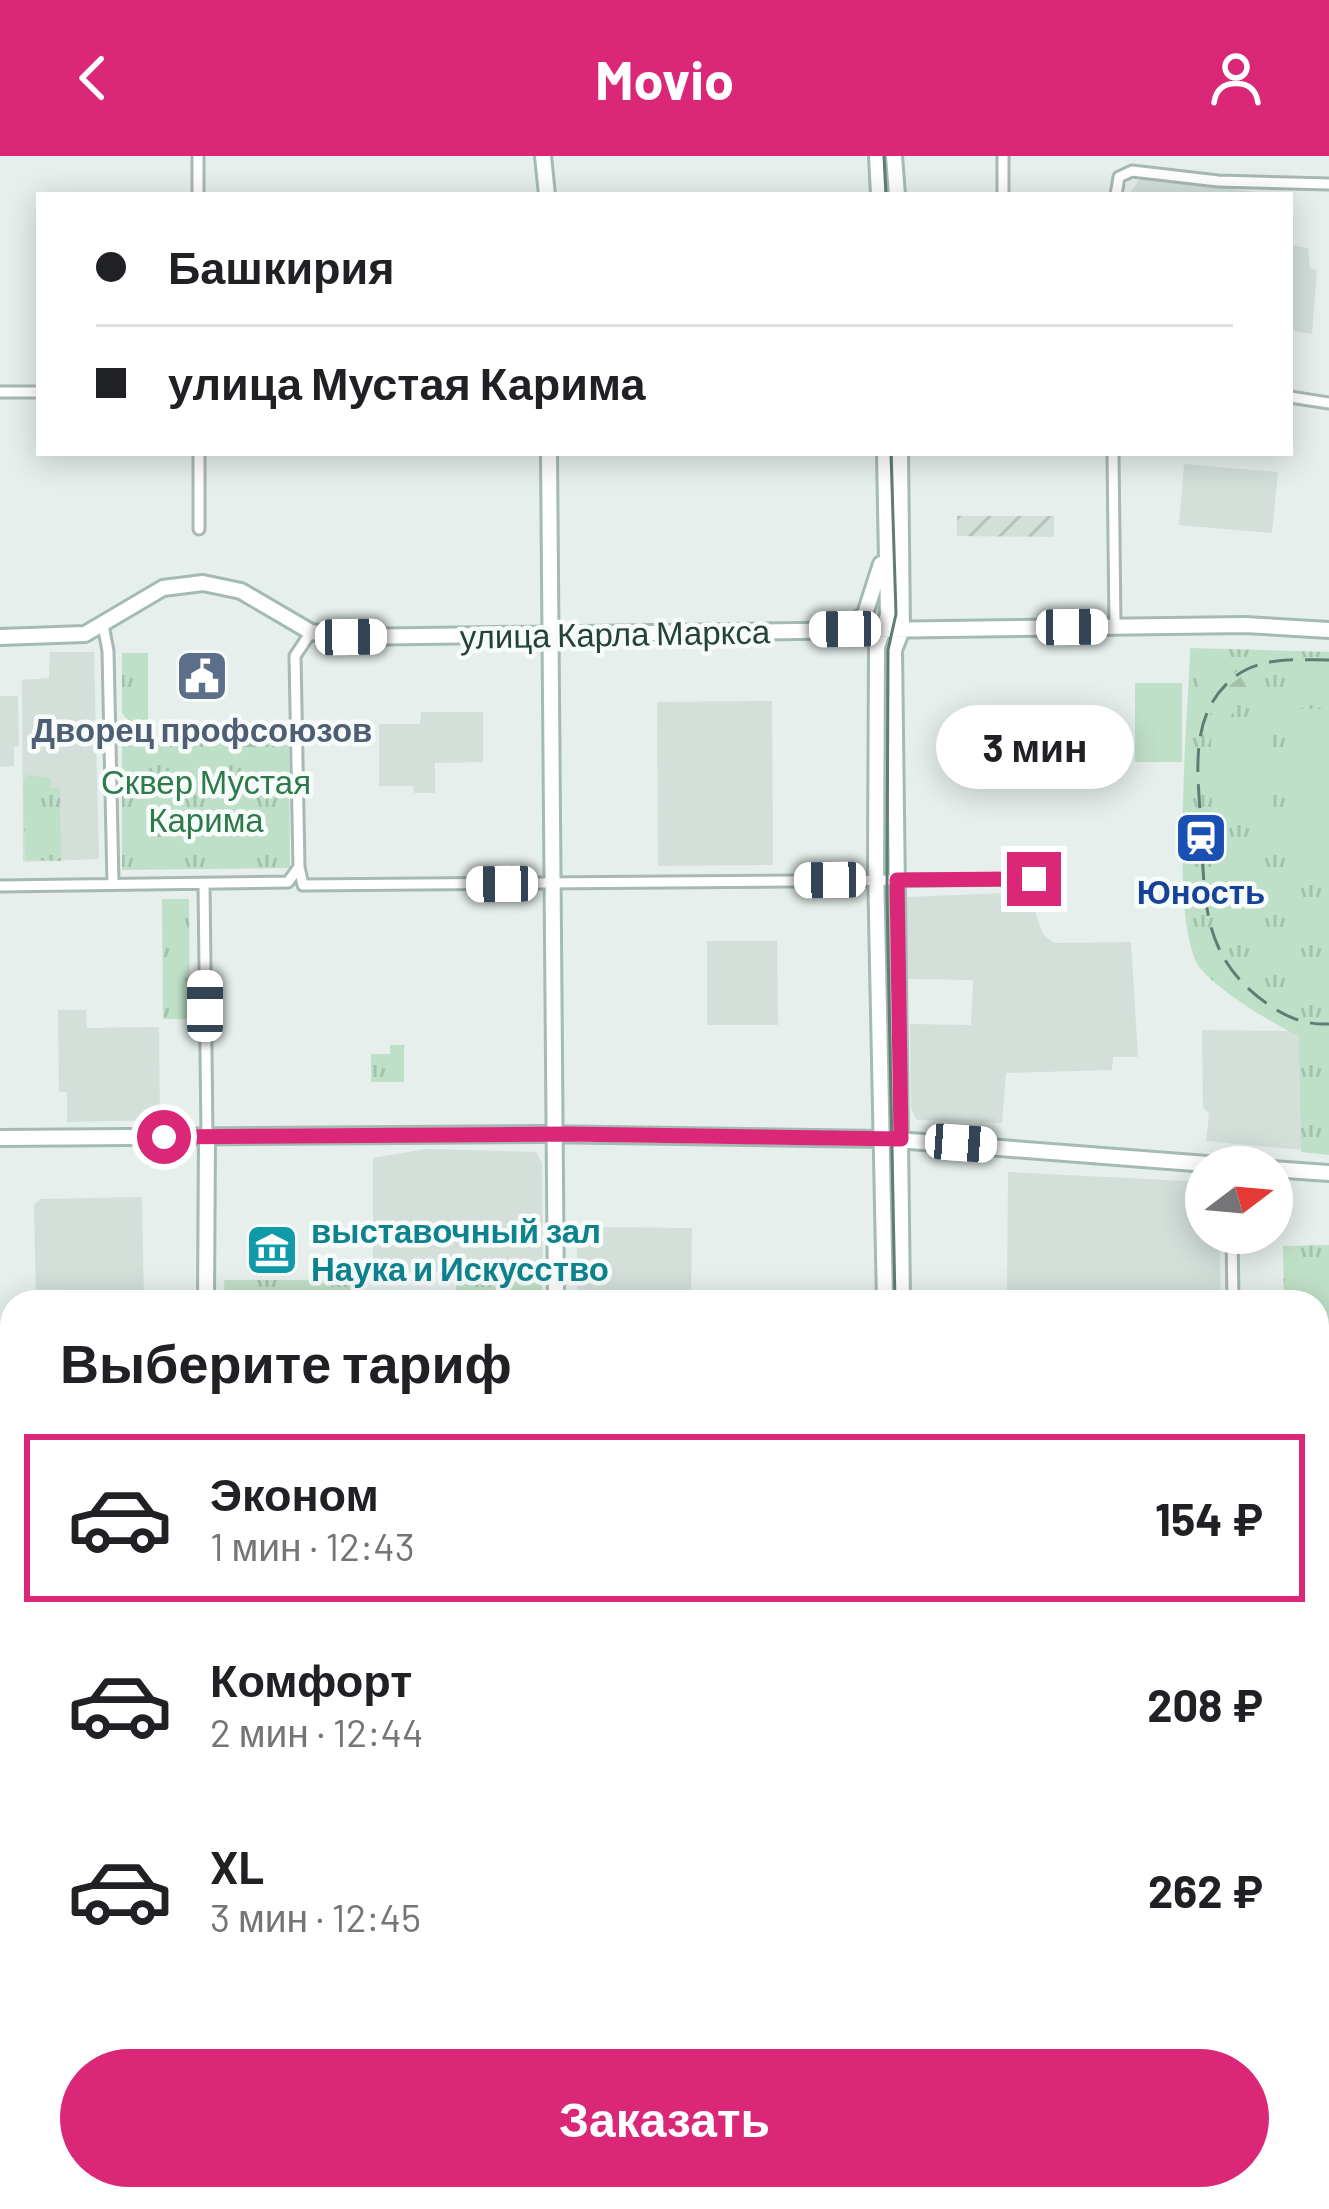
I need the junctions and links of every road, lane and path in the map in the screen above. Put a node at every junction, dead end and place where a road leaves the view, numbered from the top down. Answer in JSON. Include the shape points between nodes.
{"nodes":[{"id":1,"x":198,"y":156,"type":"edge"},
{"id":2,"x":543,"y":156,"type":"edge"},
{"id":3,"x":1003,"y":156,"type":"edge"},
{"id":4,"x":898,"y":158,"type":"edge"},
{"id":5,"x":878,"y":162,"type":"edge"},
{"id":6,"x":1329,"y":184,"type":"edge"},
{"id":7,"x":198,"y":192,"type":"edge"},
{"id":8,"x":547,"y":192,"type":"edge"},
{"id":9,"x":879,"y":192,"type":"edge"},
{"id":10,"x":897,"y":192,"type":"edge"},
{"id":11,"x":1003,"y":192,"type":"edge"},
{"id":12,"x":1116,"y":192,"type":"edge"},
{"id":13,"x":0,"y":392,"type":"edge"},
{"id":14,"x":36,"y":392,"type":"edge"},
{"id":15,"x":1293,"y":397,"type":"edge"},
{"id":16,"x":1329,"y":403,"type":"edge"},
{"id":17,"x":199,"y":456,"type":"edge"},
{"id":18,"x":549,"y":456,"type":"edge"},
{"id":19,"x":884,"y":456,"type":"edge"},
{"id":20,"x":900,"y":456,"type":"edge"},
{"id":21,"x":1113,"y":456,"type":"edge"},
{"id":22,"x":199,"y":529,"type":"dead end"},
{"id":23,"x":886,"y":541,"type":"junction"},
{"id":24,"x":886,"y":622,"type":"junction"},
{"id":25,"x":103,"y":626,"type":"junction"},
{"id":26,"x":1114,"y":626,"type":"junction"},
{"id":27,"x":845,"y":629,"type":"junction"},
{"id":28,"x":902,"y":630,"type":"junction"},
{"id":29,"x":1329,"y":630,"type":"edge"},
{"id":30,"x":311,"y":632,"type":"junction"},
{"id":31,"x":550,"y":636,"type":"junction"},
{"id":32,"x":0,"y":637,"type":"edge"},
{"id":33,"x":299,"y":867,"type":"junction"},
{"id":34,"x":876,"y":878,"type":"junction"},
{"id":35,"x":1034,"y":879,"type":"dead end"},
{"id":36,"x":897,"y":880,"type":"junction"},
{"id":37,"x":113,"y":884,"type":"junction"},
{"id":38,"x":204,"y":884,"type":"junction"},
{"id":39,"x":553,"y":884,"type":"junction"},
{"id":40,"x":0,"y":886,"type":"edge"},
{"id":41,"x":554,"y":1134,"type":"junction"},
{"id":42,"x":207,"y":1137,"type":"junction"},
{"id":43,"x":0,"y":1138,"type":"edge"},
{"id":44,"x":884,"y":1138,"type":"junction"},
{"id":45,"x":901,"y":1139,"type":"junction"},
{"id":46,"x":1185,"y":1162,"type":"edge"},
{"id":47,"x":1293,"y":1170,"type":"edge"},
{"id":48,"x":1329,"y":1173,"type":"edge"},
{"id":49,"x":1232,"y":1254,"type":"edge"},
{"id":50,"x":206,"y":1290,"type":"edge"},
{"id":51,"x":556,"y":1290,"type":"edge"},
{"id":52,"x":885,"y":1290,"type":"edge"},
{"id":53,"x":902,"y":1290,"type":"edge"},
{"id":54,"x":1233,"y":1290,"type":"edge"}],
"edges":[{"from":1,"to":7,"type":"street"},
{"from":2,"to":8,"type":"street"},
{"from":3,"to":11,"type":"street"},
{"from":4,"to":5,"type":"street"},
{"from":4,"to":10,"type":"street"},
{"from":5,"to":9,"type":"street"},
{"from":6,"to":12,"type":"street","via":[[1132,171],[1119,177]]},
{"from":13,"to":14,"type":"street"},
{"from":15,"to":16,"type":"street"},
{"from":17,"to":22,"type":"street"},
{"from":18,"to":31,"type":"street"},
{"from":19,"to":23,"type":"street"},
{"from":20,"to":28,"type":"street"},
{"from":21,"to":26,"type":"street"},
{"from":23,"to":24,"type":"street"},
{"from":23,"to":27,"type":"street","via":[[865,614]]},
{"from":24,"to":27,"type":"street","name":"улица Карла Маркса"},
{"from":24,"to":28,"type":"street","name":"улица Карла Маркса"},
{"from":24,"to":34,"type":"street","via":[[877,647]]},
{"from":25,"to":30,"type":"street","name":"улица Карла Маркса","via":[[164,588],[214,583]]},
{"from":25,"to":32,"type":"street","name":"улица Карла Маркса","via":[[61,637]]},
{"from":25,"to":37,"type":"street"},
{"from":26,"to":28,"type":"street","name":"улица Карла Маркса"},
{"from":26,"to":29,"type":"street","name":"улица Карла Маркса"},
{"from":27,"to":31,"type":"street","name":"улица Карла Маркса"},
{"from":28,"to":36,"type":"street","via":[[894,650]]},
{"from":30,"to":31,"type":"street","name":"улица Карла Маркса"},
{"from":30,"to":33,"type":"street","via":[[295,656]]},
{"from":31,"to":39,"type":"street"},
{"from":33,"to":38,"type":"street","via":[[288,882]]},
{"from":33,"to":39,"type":"street","via":[[303,885]]},
{"from":34,"to":36,"type":"street"},
{"from":34,"to":39,"type":"street"},
{"from":34,"to":44,"type":"street"},
{"from":35,"to":36,"type":"street"},
{"from":36,"to":45,"type":"street"},
{"from":37,"to":38,"type":"street"},
{"from":37,"to":40,"type":"street"},
{"from":38,"to":42,"type":"street"},
{"from":39,"to":41,"type":"street"},
{"from":41,"to":42,"type":"street"},
{"from":41,"to":44,"type":"street"},
{"from":41,"to":51,"type":"street"},
{"from":42,"to":43,"type":"street"},
{"from":42,"to":50,"type":"street"},
{"from":44,"to":45,"type":"street"},
{"from":44,"to":52,"type":"street"},
{"from":45,"to":46,"type":"street"},
{"from":45,"to":53,"type":"street"},
{"from":47,"to":48,"type":"street"},
{"from":49,"to":54,"type":"street"}]}
